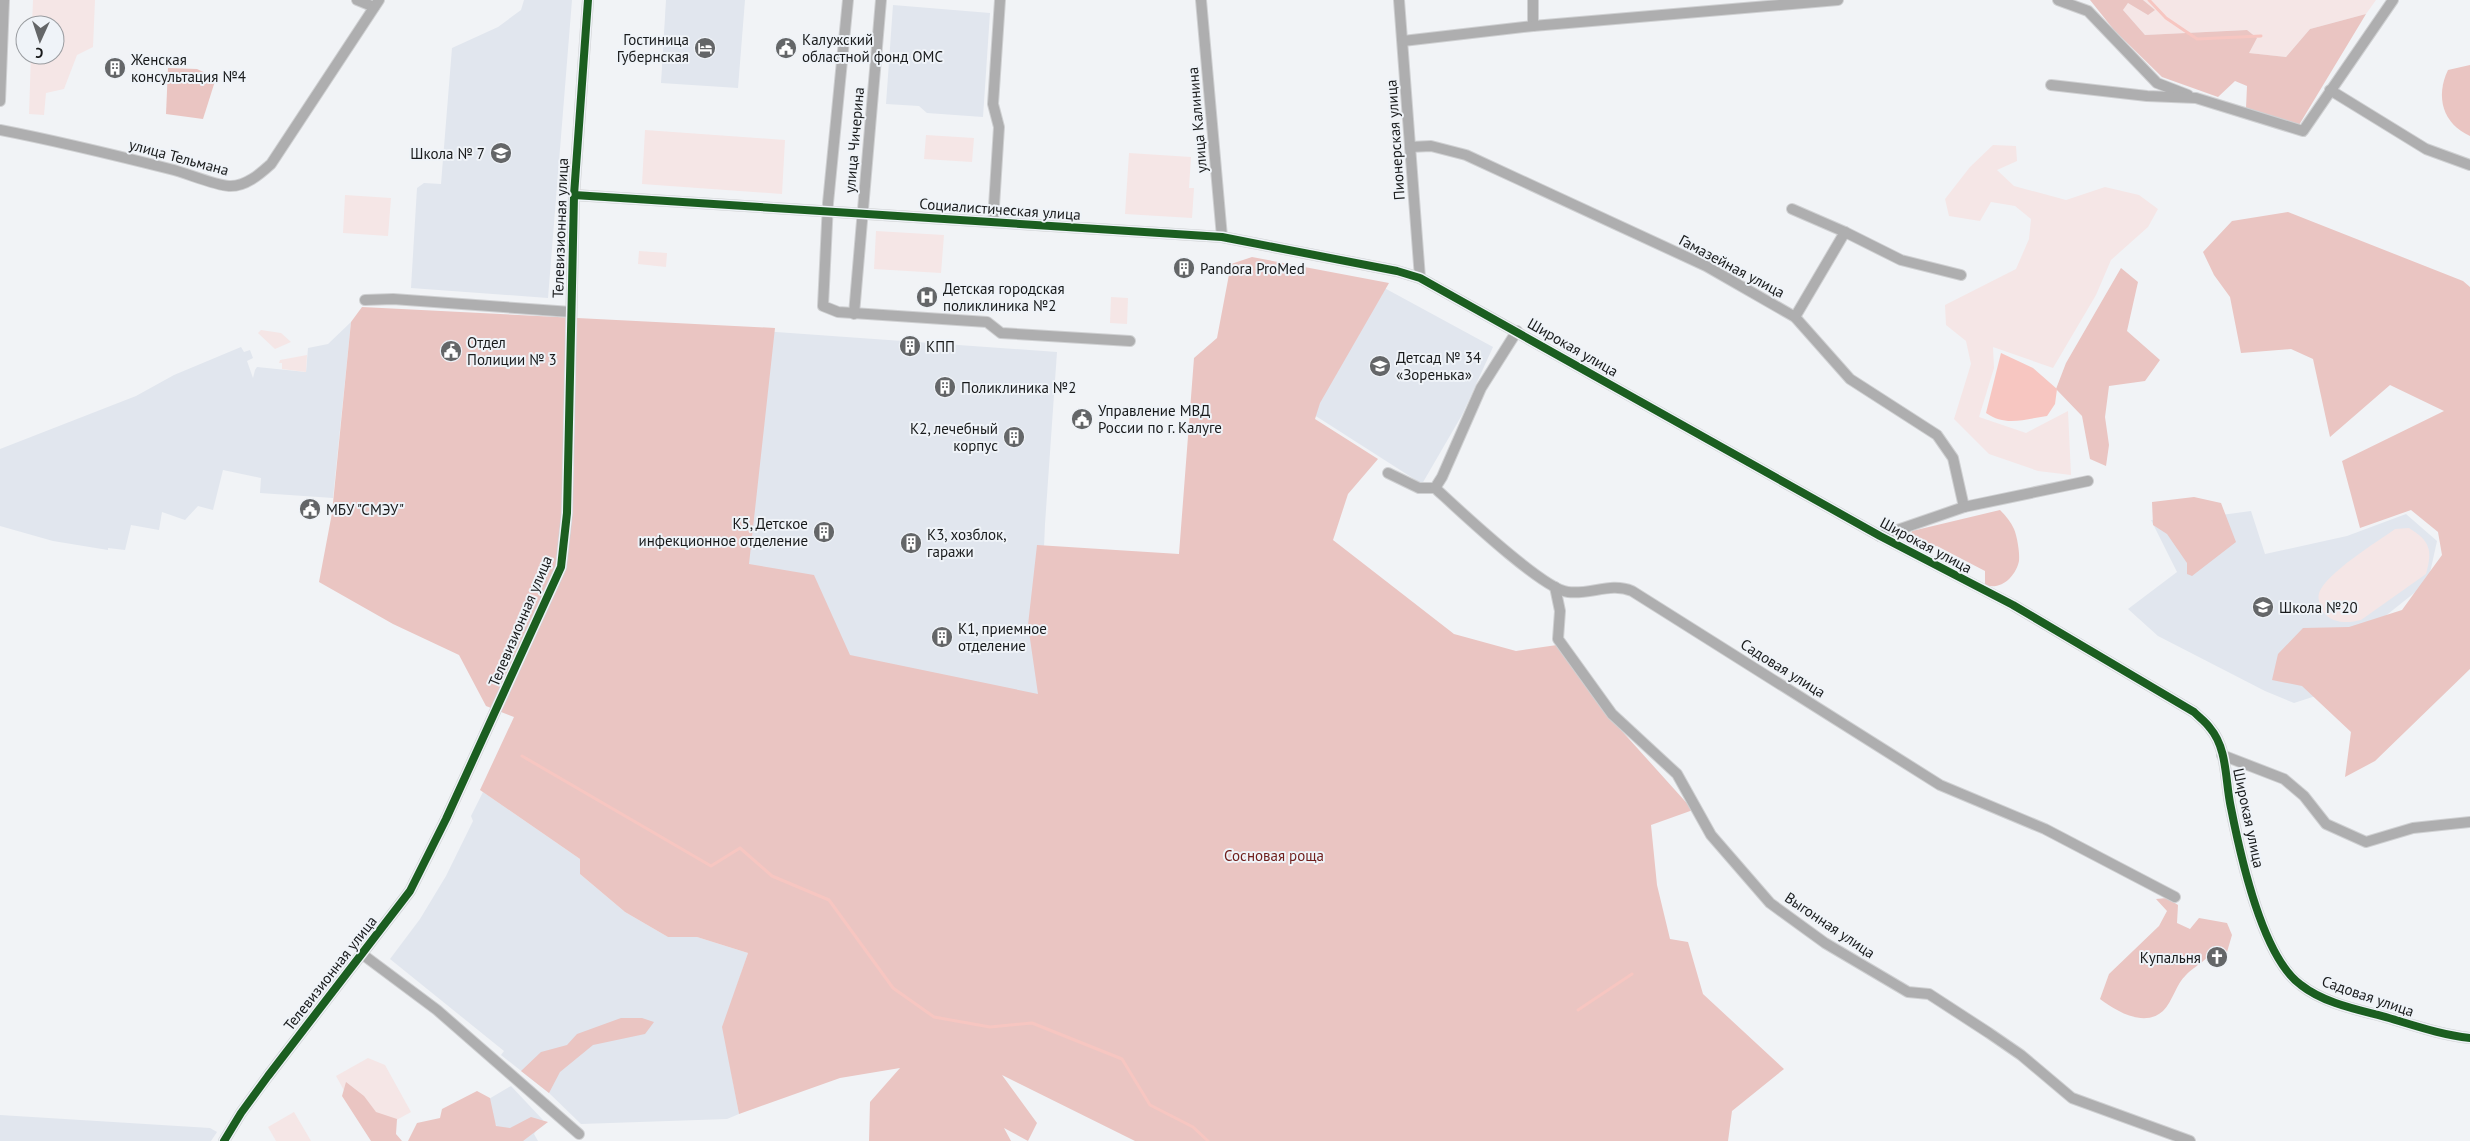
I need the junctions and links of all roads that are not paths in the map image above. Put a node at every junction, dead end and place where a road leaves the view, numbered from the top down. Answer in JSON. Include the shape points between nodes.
{"nodes":[{"id":1,"x":4,"y":0,"type":"edge"},
{"id":2,"x":357,"y":0,"type":"edge"},
{"id":3,"x":588,"y":0,"type":"edge"},
{"id":4,"x":848,"y":0,"type":"edge"},
{"id":5,"x":881,"y":0,"type":"edge"},
{"id":6,"x":1000,"y":0,"type":"edge"},
{"id":7,"x":1201,"y":0,"type":"edge"},
{"id":8,"x":1399,"y":0,"type":"edge"},
{"id":9,"x":1533,"y":0,"type":"edge"},
{"id":10,"x":1838,"y":0,"type":"edge"},
{"id":11,"x":2058,"y":0,"type":"edge"},
{"id":12,"x":2393,"y":0,"type":"edge"},
{"id":13,"x":377,"y":4,"type":"edge"},
{"id":14,"x":1533,"y":26,"type":"junction"},
{"id":15,"x":1403,"y":41,"type":"junction"},
{"id":16,"x":2051,"y":85,"type":"dead end"},
{"id":17,"x":2330,"y":90,"type":"junction"},
{"id":18,"x":2196,"y":98,"type":"junction"},
{"id":19,"x":0,"y":101,"type":"edge"},
{"id":20,"x":0,"y":130,"type":"edge"},
{"id":21,"x":1410,"y":147,"type":"junction"},
{"id":22,"x":2470,"y":166,"type":"edge"},
{"id":23,"x":574,"y":195,"type":"junction"},
{"id":24,"x":1792,"y":210,"type":"dead end"},
{"id":25,"x":827,"y":212,"type":"junction"},
{"id":26,"x":862,"y":214,"type":"junction"},
{"id":27,"x":993,"y":222,"type":"junction"},
{"id":28,"x":1845,"y":232,"type":"junction"},
{"id":29,"x":1222,"y":237,"type":"junction"},
{"id":30,"x":1961,"y":275,"type":"dead end"},
{"id":31,"x":1420,"y":278,"type":"junction"},
{"id":32,"x":365,"y":300,"type":"dead end"},
{"id":33,"x":571,"y":312,"type":"junction"},
{"id":34,"x":854,"y":314,"type":"junction"},
{"id":35,"x":1795,"y":318,"type":"junction"},
{"id":36,"x":1517,"y":331,"type":"junction"},
{"id":37,"x":1130,"y":341,"type":"dead end"},
{"id":38,"x":1388,"y":473,"type":"dead end"},
{"id":39,"x":2088,"y":481,"type":"dead end"},
{"id":40,"x":1435,"y":488,"type":"junction"},
{"id":41,"x":1964,"y":507,"type":"junction"},
{"id":42,"x":1880,"y":536,"type":"junction"},
{"id":43,"x":1555,"y":588,"type":"junction"},
{"id":44,"x":2222,"y":755,"type":"junction"},
{"id":45,"x":2470,"y":822,"type":"edge"},
{"id":46,"x":2175,"y":896,"type":"dead end"},
{"id":47,"x":2275,"y":951,"type":"joint"},
{"id":48,"x":362,"y":954,"type":"junction"},
{"id":49,"x":2470,"y":1038,"type":"edge"},
{"id":50,"x":579,"y":1134,"type":"dead end"},
{"id":51,"x":224,"y":1141,"type":"edge"},
{"id":52,"x":2190,"y":1141,"type":"edge"}],
"edges":[{"from":1,"to":19,"type":"street"},
{"from":2,"to":13,"type":"street"},
{"from":3,"to":23,"type":"street","name":"Телевизионная улица"},
{"from":4,"to":25,"type":"street","name":"улица Чичерина"},
{"from":5,"to":26,"type":"street","name":"улица Чичерина"},
{"from":6,"to":27,"type":"street","via":[[993,104],[999,127]]},
{"from":7,"to":29,"type":"street","name":"улица Калинина"},
{"from":8,"to":15,"type":"street","name":"Пионерская улица"},
{"from":9,"to":14,"type":"street"},
{"from":10,"to":14,"type":"street"},
{"from":11,"to":18,"type":"street","via":[[2088,11],[2157,83]]},
{"from":12,"to":17,"type":"street"},
{"from":13,"to":20,"type":"street","name":"улица Тельмана","via":[[271,164],[239,186],[227,186],[191,174]]},
{"from":14,"to":15,"type":"street"},
{"from":15,"to":21,"type":"street","name":"Пионерская улица"},
{"from":16,"to":18,"type":"street"},
{"from":17,"to":18,"type":"street","via":[[2303,131]]},
{"from":17,"to":22,"type":"street","via":[[2426,149]]},
{"from":21,"to":31,"type":"street","name":"Пионерская улица"},
{"from":21,"to":35,"type":"street","name":"Гамазейная улица","via":[[1431,146],[1466,155],[1706,266]]},
{"from":23,"to":25,"type":"street","name":"Социалистическая улица"},
{"from":23,"to":33,"type":"street","name":"Телевизионная улица"},
{"from":24,"to":28,"type":"street"},
{"from":25,"to":26,"type":"street","name":"Социалистическая улица"},
{"from":25,"to":34,"type":"street","name":"улица Чичерина","via":[[823,306]]},
{"from":26,"to":27,"type":"street","name":"Социалистическая улица"},
{"from":26,"to":34,"type":"street","name":"улица Чичерина"},
{"from":27,"to":29,"type":"street","name":"Социалистическая улица"},
{"from":28,"to":30,"type":"street","via":[[1901,260]]},
{"from":28,"to":35,"type":"street"},
{"from":29,"to":31,"type":"street","name":"Социалистическая улица","via":[[1397,270]]},
{"from":31,"to":36,"type":"street","name":"Широкая улица"},
{"from":32,"to":33,"type":"street","via":[[393,299]]},
{"from":33,"to":48,"type":"street","name":"Телевизионная улица","via":[[567,513],[561,567],[410,891]]},
{"from":34,"to":37,"type":"street","via":[[987,322],[1001,333]]},
{"from":35,"to":41,"type":"street","name":"Гамазейная улица","via":[[1850,379],[1937,435],[1953,458]]},
{"from":36,"to":40,"type":"street","via":[[1481,388]]},
{"from":36,"to":42,"type":"street","name":"Широкая улица"},
{"from":38,"to":40,"type":"street","via":[[1419,488]]},
{"from":39,"to":41,"type":"street"},
{"from":40,"to":43,"type":"street","via":[[1496,544]]},
{"from":41,"to":42,"type":"street"},
{"from":42,"to":44,"type":"street","name":"Широкая улица","via":[[2013,605],[2194,712],[2210,727]]},
{"from":43,"to":46,"type":"street","name":"Садовая улица","via":[[1568,592],[1622,586],[1940,785],[2045,829]]},
{"from":43,"to":52,"type":"street","name":"Выгонная улица","via":[[1560,610],[1558,639],[1612,714],[1677,774],[1711,835],[1770,903],[1825,943],[1908,992],[1929,994],[2020,1055],[2072,1098]]},
{"from":44,"to":45,"type":"street","via":[[2284,779],[2304,796],[2326,824],[2366,842],[2413,828]]},
{"from":44,"to":47,"type":"street","name":"Широкая улица","via":[[2230,807],[2252,895]]},
{"from":47,"to":49,"type":"street","name":"Садовая улица","via":[[2300,985],[2319,995],[2424,1030]]},
{"from":48,"to":50,"type":"street","via":[[437,1010]]},
{"from":48,"to":51,"type":"street","name":"Телевизионная улица","via":[[241,1112]]}]}
